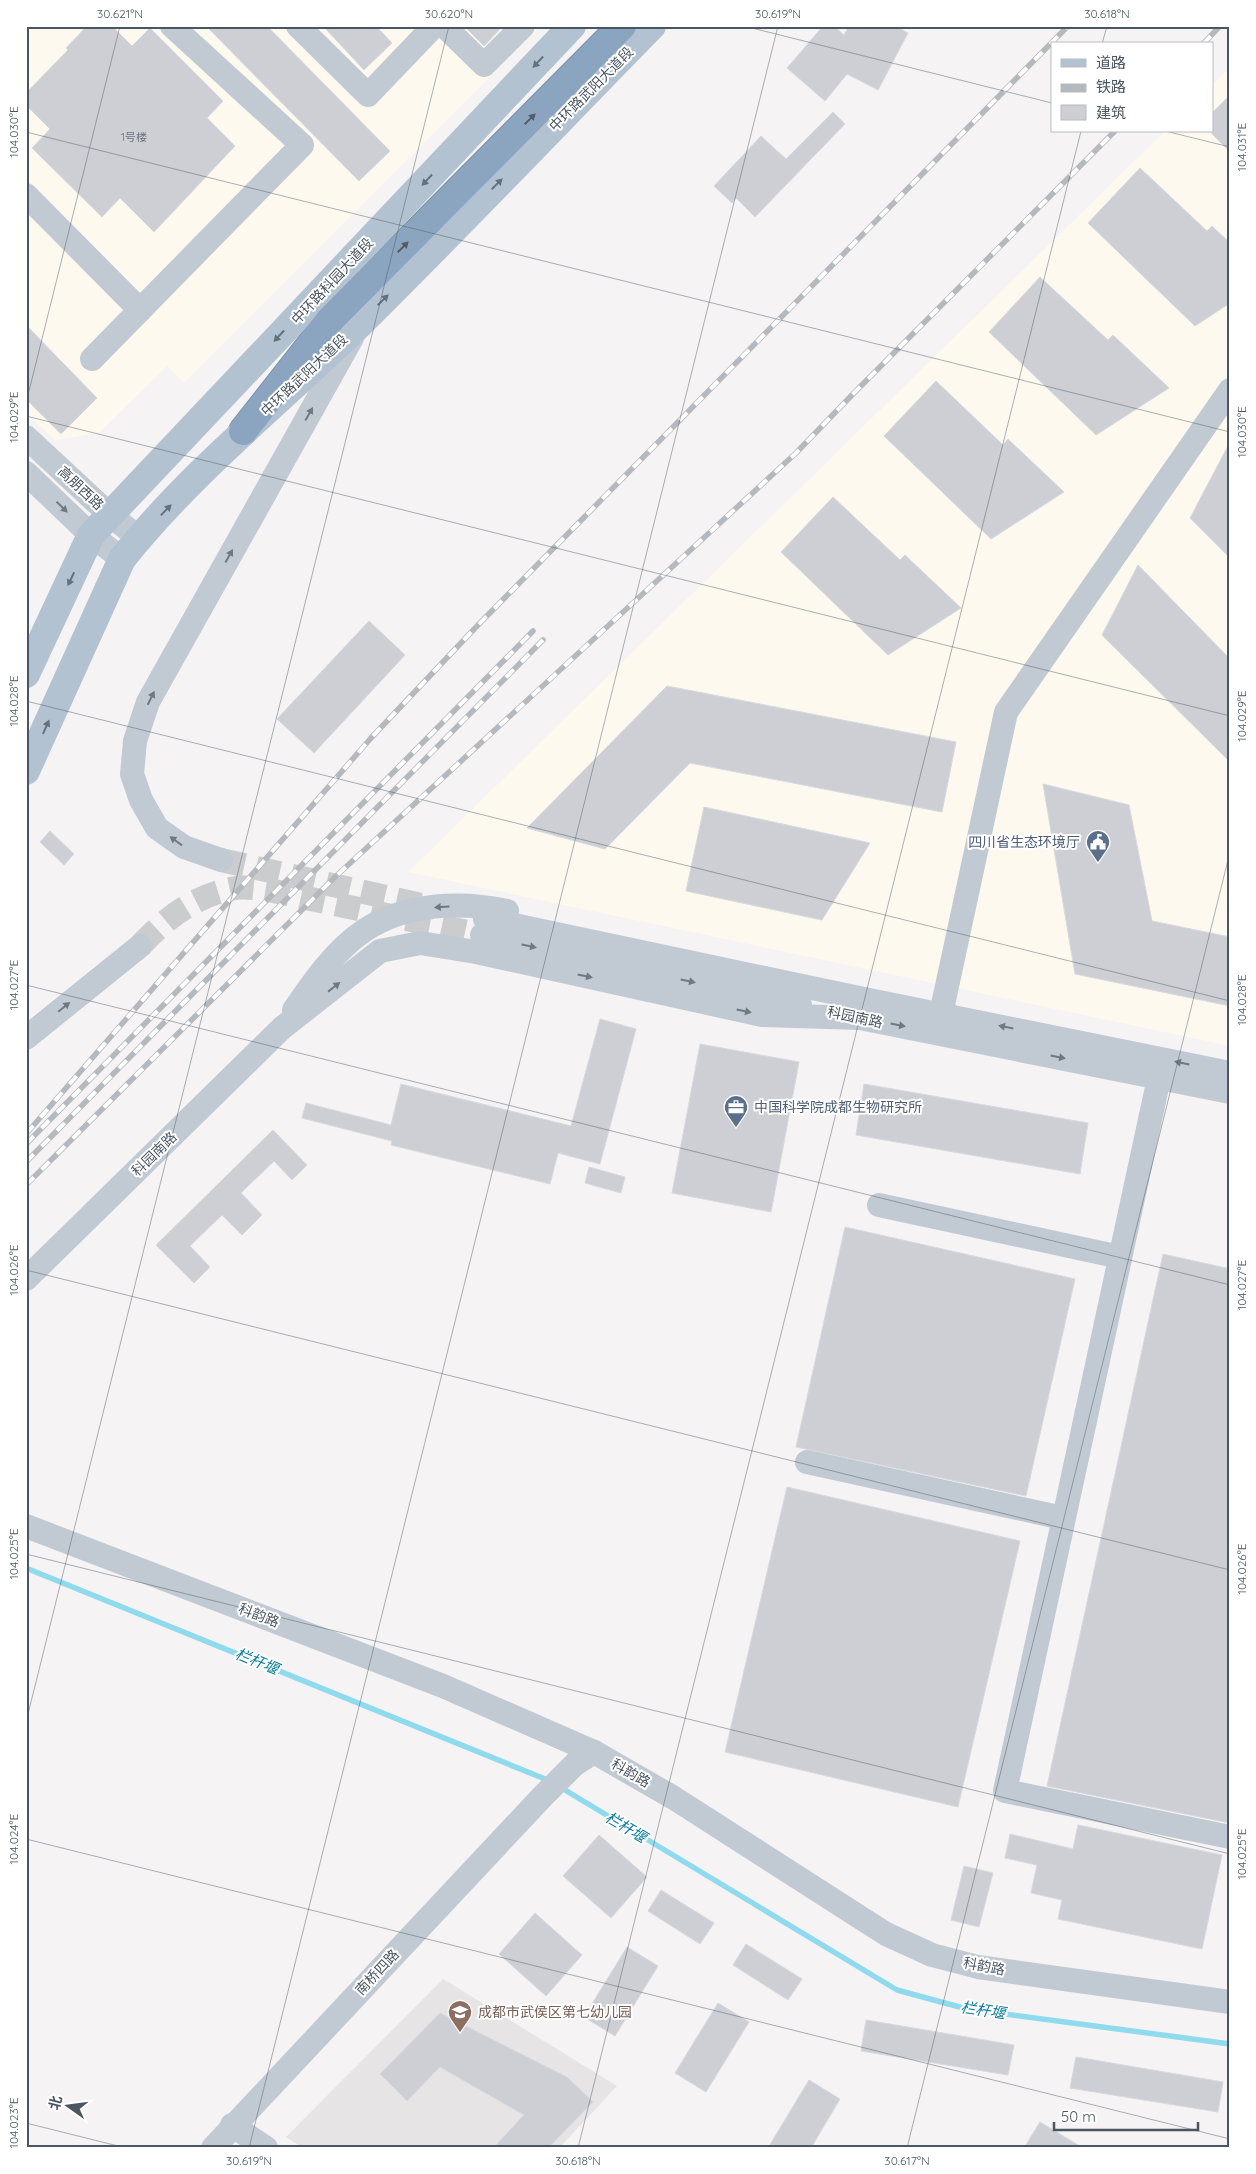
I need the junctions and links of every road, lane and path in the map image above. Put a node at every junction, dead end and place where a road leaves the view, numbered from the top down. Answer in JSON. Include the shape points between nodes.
{"nodes":[{"id":1,"x":298,"y":26,"type":"edge"},
{"id":2,"x":434,"y":26,"type":"edge"},
{"id":3,"x":444,"y":26,"type":"edge"},
{"id":4,"x":523,"y":26,"type":"edge"},
{"id":5,"x":572,"y":26,"type":"edge"},
{"id":6,"x":622,"y":26,"type":"edge"},
{"id":7,"x":652,"y":26,"type":"edge"},
{"id":8,"x":179,"y":28,"type":"edge"},
{"id":9,"x":26,"y":195,"type":"edge"},
{"id":10,"x":140,"y":310,"type":"junction"},
{"id":11,"x":360,"y":324,"type":"junction"},
{"id":12,"x":92,"y":360,"type":"dead end"},
{"id":13,"x":1230,"y":390,"type":"edge"},
{"id":14,"x":243,"y":431,"type":"junction"},
{"id":15,"x":26,"y":437,"type":"edge"},
{"id":16,"x":26,"y":474,"type":"edge"},
{"id":17,"x":110,"y":515,"type":"junction"},
{"id":18,"x":91,"y":535,"type":"junction"},
{"id":19,"x":139,"y":538,"type":"junction"},
{"id":20,"x":122,"y":559,"type":"junction"},
{"id":21,"x":26,"y":674,"type":"edge"},
{"id":22,"x":26,"y":771,"type":"edge"},
{"id":23,"x":221,"y":860,"type":"tunnel mouth"},
{"id":24,"x":483,"y":928,"type":"junction"},
{"id":25,"x":140,"y":946,"type":"tunnel mouth"},
{"id":26,"x":862,"y":1009,"type":"junction"},
{"id":27,"x":941,"y":1014,"type":"junction"},
{"id":28,"x":282,"y":1028,"type":"junction"},
{"id":29,"x":26,"y":1038,"type":"edge"},
{"id":30,"x":1230,"y":1073,"type":"edge"},
{"id":31,"x":1159,"y":1078,"type":"junction"},
{"id":32,"x":1230,"y":1092,"type":"edge"},
{"id":33,"x":879,"y":1205,"type":"dead end"},
{"id":34,"x":1120,"y":1257,"type":"junction"},
{"id":35,"x":26,"y":1279,"type":"edge"},
{"id":36,"x":807,"y":1462,"type":"dead end"},
{"id":37,"x":1064,"y":1518,"type":"junction"},
{"id":38,"x":26,"y":1526,"type":"edge"},
{"id":39,"x":584,"y":1758,"type":"junction"},
{"id":40,"x":1230,"y":1837,"type":"edge"},
{"id":41,"x":1230,"y":2002,"type":"edge"},
{"id":42,"x":232,"y":2125,"type":"junction"},
{"id":43,"x":213,"y":2148,"type":"edge"},
{"id":44,"x":266,"y":2148,"type":"edge"}],
"edges":[{"from":1,"to":2,"type":"street","via":[[368,95]]},
{"from":3,"to":4,"type":"street","via":[[484,65]]},
{"from":5,"to":17,"type":"main road","name":"中环路科园大道段","one_way":true},
{"from":14,"to":6,"type":"highway","one_way":true,"via":[[331,319]]},
{"from":11,"to":7,"type":"main road","name":"中环路武阳大道段","one_way":true},
{"from":8,"to":10,"type":"street","via":[[302,145]]},
{"from":9,"to":10,"type":"street"},
{"from":10,"to":12,"type":"street"},
{"from":11,"to":14,"type":"main road","name":"中环路武阳大道段"},
{"from":23,"to":11,"type":"street","one_way":true,"via":[[184,847],[157,828],[141,800],[132,774],[135,741],[148,702]]},
{"from":13,"to":27,"type":"street","via":[[1006,712]]},
{"from":19,"to":14,"type":"main road","name":"中环路武阳大道段","one_way":true},
{"from":15,"to":17,"type":"street","name":"高朋西路"},
{"from":16,"to":18,"type":"street","name":"高朋西路","one_way":true},
{"from":17,"to":18,"type":"main road","name":"中环路科园大道段"},
{"from":17,"to":19,"type":"street","name":"高朋西路"},
{"from":18,"to":20,"type":"street","name":"高朋西路"},
{"from":18,"to":21,"type":"main road","one_way":true},
{"from":19,"to":20,"type":"main road","name":"中环路武阳大道段"},
{"from":22,"to":20,"type":"main road","name":"中环路武阳大道段","one_way":true},
{"from":24,"to":26,"type":"street","name":"科园南路"},
{"from":24,"to":26,"type":"street","via":[[773,964]]},
{"from":28,"to":24,"type":"street","one_way":true,"via":[[380,951]]},
{"from":24,"to":28,"type":"street","one_way":true,"via":[[448,906],[400,914],[365,930],[312,983]]},
{"from":29,"to":25,"type":"street","one_way":true},
{"from":26,"to":27,"type":"street","name":"科园南路"},
{"from":26,"to":31,"type":"street","name":"科园南路","one_way":true},
{"from":30,"to":27,"type":"street","name":"科园南路","one_way":true},
{"from":28,"to":35,"type":"street","name":"科园南路"},
{"from":31,"to":32,"type":"street","name":"科园南路"},
{"from":31,"to":34,"type":"street"},
{"from":33,"to":34,"type":"street"},
{"from":34,"to":37,"type":"street"},
{"from":36,"to":37,"type":"street"},
{"from":37,"to":40,"type":"street","via":[[1005,1791]]},
{"from":38,"to":39,"type":"street","name":"科韵路","via":[[443,1686]]},
{"from":39,"to":41,"type":"street","name":"科韵路","via":[[674,1798],[886,1934],[932,1955],[978,1967]]},
{"from":39,"to":42,"type":"street","name":"南桥四路","via":[[542,1797]]},
{"from":42,"to":43,"type":"street","name":"南桥四路"},
{"from":42,"to":44,"type":"street"}]}
